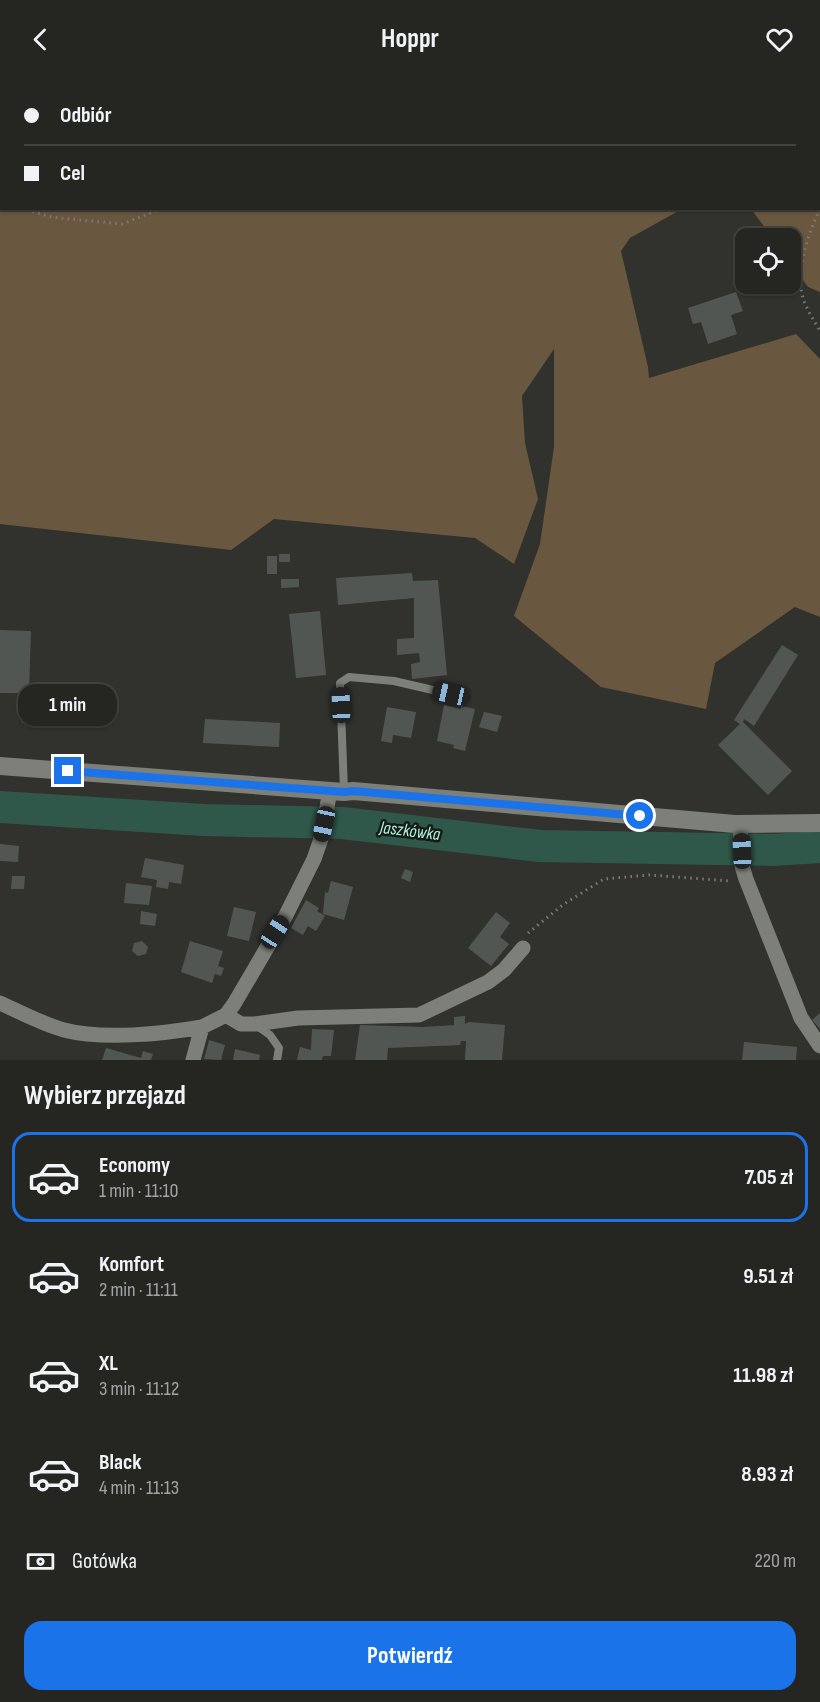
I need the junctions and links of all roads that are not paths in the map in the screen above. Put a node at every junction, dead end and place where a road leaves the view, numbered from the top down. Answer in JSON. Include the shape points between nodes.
{"nodes":[{"id":1,"x":450,"y":694,"type":"dead end"},
{"id":2,"x":0,"y":766,"type":"edge"},
{"id":3,"x":337,"y":791,"type":"junction"},
{"id":4,"x":820,"y":823,"type":"edge"},
{"id":5,"x":741,"y":830,"type":"junction"},
{"id":6,"x":523,"y":948,"type":"road end"},
{"id":7,"x":0,"y":1003,"type":"edge"},
{"id":8,"x":226,"y":1015,"type":"junction"},
{"id":9,"x":255,"y":1024,"type":"junction"},
{"id":10,"x":202,"y":1027,"type":"junction"},
{"id":11,"x":820,"y":1046,"type":"edge"},
{"id":12,"x":193,"y":1060,"type":"edge"},
{"id":13,"x":277,"y":1060,"type":"edge"}],
"edges":[{"from":1,"to":3,"type":"lane","via":[[394,681],[349,677],[340,683]]},
{"from":2,"to":3,"type":"street"},
{"from":3,"to":5,"type":"street"},
{"from":3,"to":8,"type":"street","via":[[327,811],[314,859],[285,917]]},
{"from":4,"to":5,"type":"street"},
{"from":5,"to":11,"type":"street","via":[[742,866],[748,883],[801,1018]]},
{"from":6,"to":9,"type":"street","via":[[488,982],[419,1015],[298,1018]]},
{"from":7,"to":10,"type":"street","via":[[64,1030],[111,1035]]},
{"from":8,"to":9,"type":"street","via":[[241,1024]]},
{"from":8,"to":10,"type":"street"},
{"from":9,"to":13,"type":"lane","via":[[279,1048]]},
{"from":10,"to":12,"type":"street"}]}
